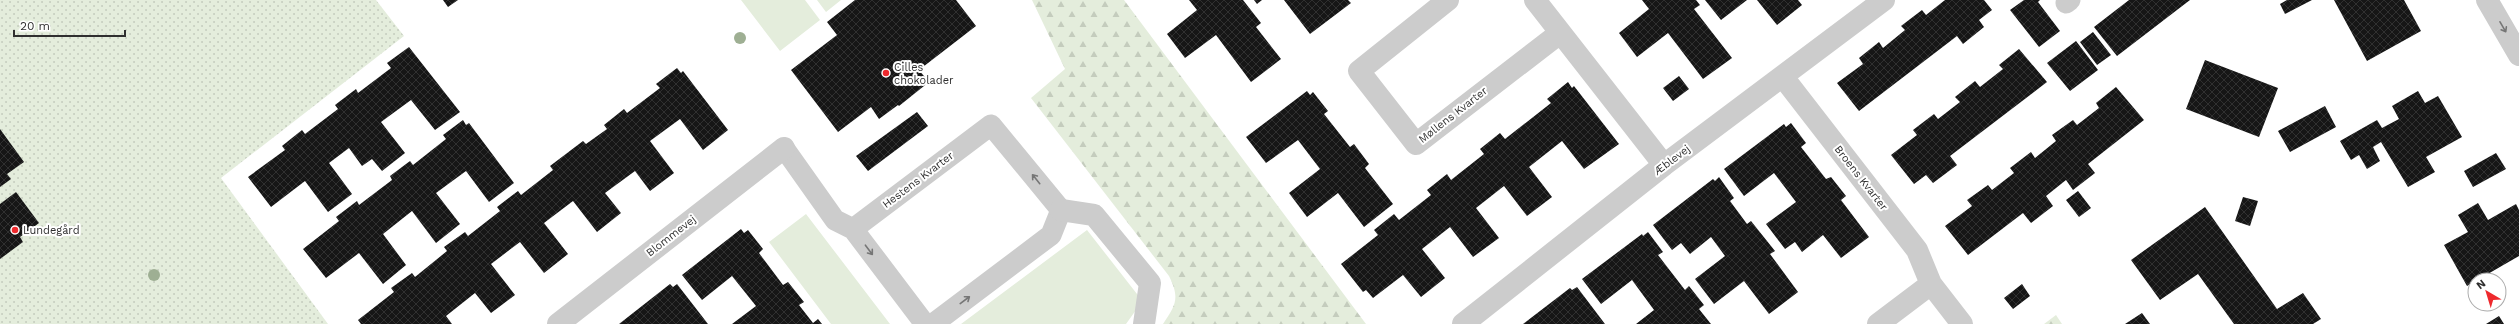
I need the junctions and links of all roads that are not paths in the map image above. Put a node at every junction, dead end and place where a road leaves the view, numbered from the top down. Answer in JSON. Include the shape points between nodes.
{"nodes":[{"id":1,"x":1448,"y":0,"type":"edge"},
{"id":2,"x":1535,"y":0,"type":"edge"},
{"id":3,"x":1884,"y":0,"type":"edge"},
{"id":4,"x":2487,"y":0,"type":"edge"},
{"id":5,"x":1560,"y":33,"type":"junction"},
{"id":6,"x":2519,"y":55,"type":"edge"},
{"id":7,"x":1783,"y":77,"type":"junction"},
{"id":8,"x":784,"y":148,"type":"joint"},
{"id":9,"x":1664,"y":165,"type":"junction"},
{"id":10,"x":1061,"y":210,"type":"junction"},
{"id":11,"x":853,"y":230,"type":"junction"},
{"id":12,"x":1931,"y":284,"type":"junction"},
{"id":13,"x":558,"y":324,"type":"edge"},
{"id":14,"x":925,"y":324,"type":"edge"},
{"id":15,"x":934,"y":324,"type":"edge"},
{"id":16,"x":1144,"y":324,"type":"edge"},
{"id":17,"x":1463,"y":324,"type":"edge"},
{"id":18,"x":1878,"y":324,"type":"edge"},
{"id":19,"x":1962,"y":324,"type":"edge"}],
"edges":[{"from":1,"to":5,"type":"street","name":"Møllens Kvarter","via":[[1359,70],[1416,144]]},
{"from":2,"to":5,"type":"street"},
{"from":3,"to":7,"type":"street","name":"Æblevej"},
{"from":4,"to":6,"type":"street","one_way":true},
{"from":5,"to":9,"type":"street"},
{"from":7,"to":9,"type":"street","name":"Æblevej"},
{"from":7,"to":12,"type":"street","name":"Broens Kvarter","via":[[1917,250]]},
{"from":8,"to":11,"type":"lane","via":[[835,220]]},
{"from":8,"to":13,"type":"street","name":"Blommevej"},
{"from":9,"to":17,"type":"street","name":"Æblevej"},
{"from":10,"to":11,"type":"lane","name":"Hestens Kvarter","one_way":true,"via":[[991,125]]},
{"from":15,"to":10,"type":"lane","one_way":true,"via":[[1051,235]]},
{"from":10,"to":16,"type":"street","via":[[1094,215],[1150,283]]},
{"from":11,"to":14,"type":"lane","one_way":true},
{"from":12,"to":18,"type":"street"},
{"from":12,"to":19,"type":"street","name":"Broens Kvarter"}]}
